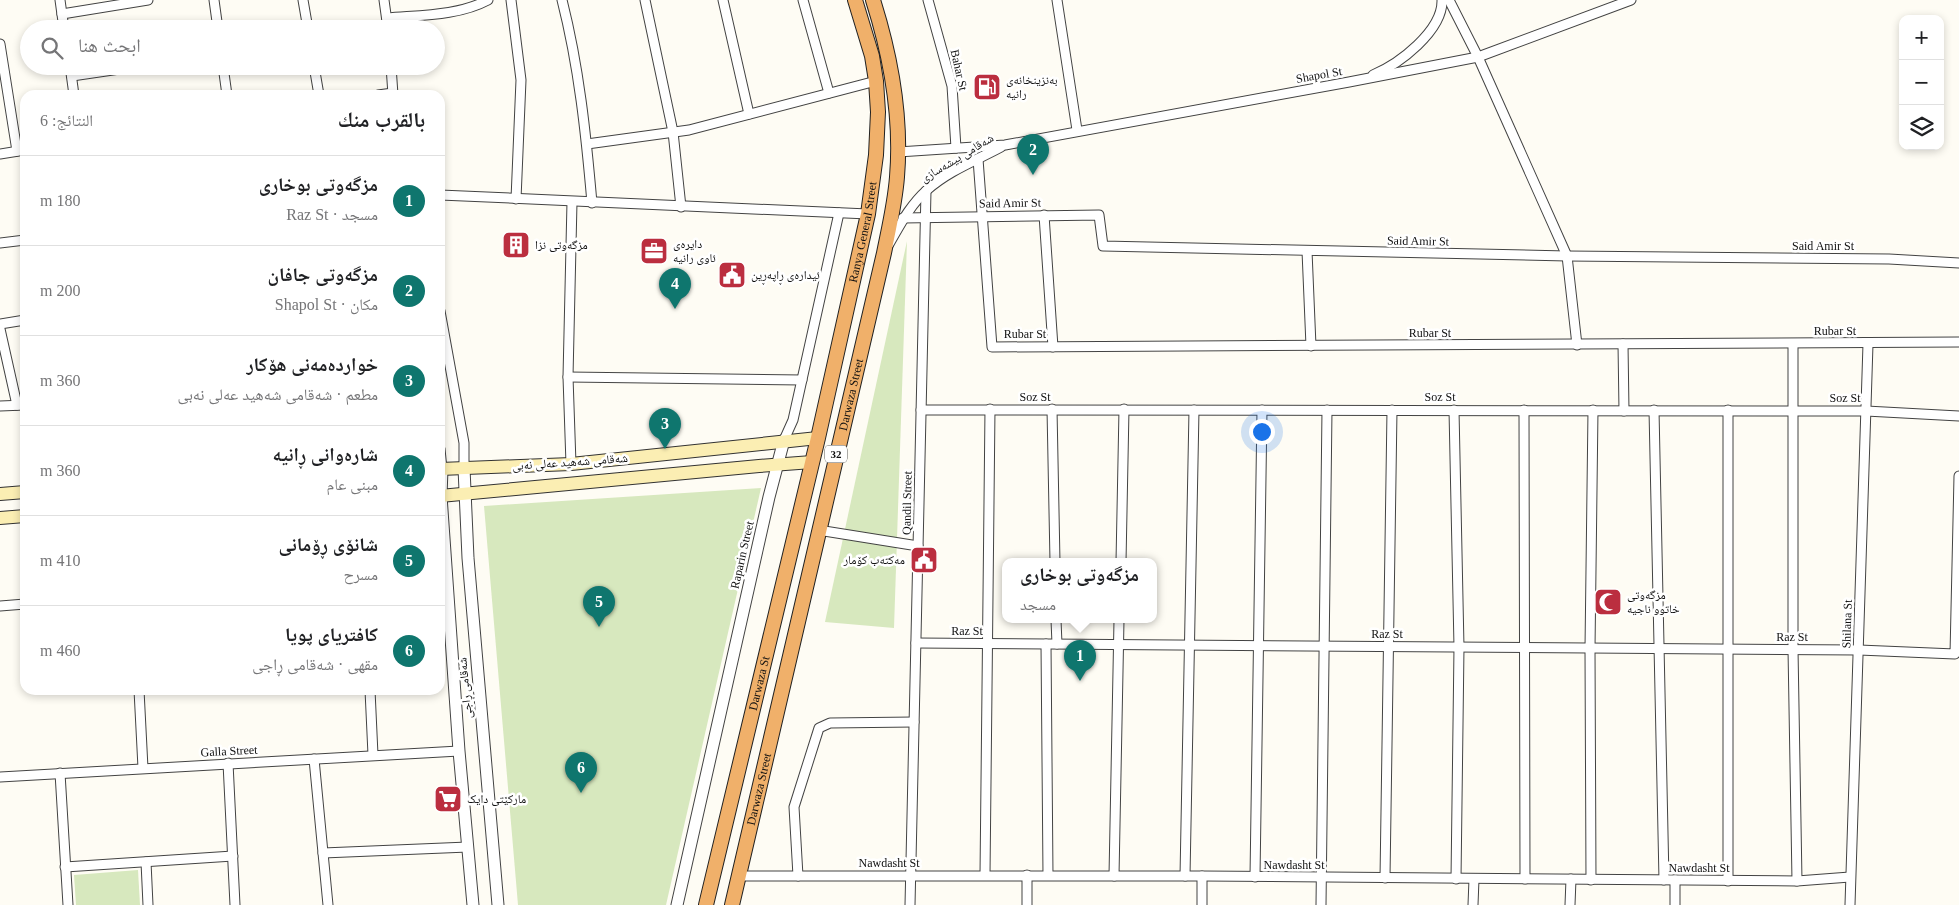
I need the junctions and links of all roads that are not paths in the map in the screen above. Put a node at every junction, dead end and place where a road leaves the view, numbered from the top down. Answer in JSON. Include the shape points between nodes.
{"nodes":[{"id":1,"x":60,"y":0,"type":"edge"},
{"id":2,"x":148,"y":0,"type":"edge"},
{"id":3,"x":214,"y":0,"type":"edge"},
{"id":4,"x":303,"y":0,"type":"edge"},
{"id":5,"x":384,"y":0,"type":"edge"},
{"id":6,"x":488,"y":0,"type":"edge"},
{"id":7,"x":511,"y":0,"type":"edge"},
{"id":8,"x":562,"y":0,"type":"edge"},
{"id":9,"x":645,"y":0,"type":"edge"},
{"id":10,"x":723,"y":0,"type":"edge"},
{"id":11,"x":803,"y":0,"type":"edge"},
{"id":12,"x":855,"y":0,"type":"edge"},
{"id":13,"x":873,"y":0,"type":"edge"},
{"id":14,"x":928,"y":0,"type":"edge"},
{"id":15,"x":1058,"y":0,"type":"edge"},
{"id":16,"x":1442,"y":0,"type":"edge"},
{"id":17,"x":1448,"y":0,"type":"edge"},
{"id":18,"x":1630,"y":0,"type":"edge"},
{"id":19,"x":62,"y":14,"type":"junction"},
{"id":20,"x":387,"y":18,"type":"joint"},
{"id":21,"x":63,"y":20,"type":"edge"},
{"id":22,"x":217,"y":20,"type":"edge"},
{"id":23,"x":306,"y":20,"type":"edge"},
{"id":24,"x":0,"y":44,"type":"edge"},
{"id":25,"x":1478,"y":57,"type":"junction"},
{"id":26,"x":79,"y":75,"type":"edge"},
{"id":27,"x":224,"y":75,"type":"edge"},
{"id":28,"x":316,"y":75,"type":"edge"},
{"id":29,"x":392,"y":75,"type":"edge"},
{"id":30,"x":72,"y":76,"type":"joint"},
{"id":31,"x":876,"y":81,"type":"junction"},
{"id":32,"x":1349,"y":82,"type":"junction"},
{"id":33,"x":73,"y":90,"type":"edge"},
{"id":34,"x":226,"y":90,"type":"edge"},
{"id":35,"x":318,"y":90,"type":"edge"},
{"id":36,"x":393,"y":90,"type":"edge"},
{"id":37,"x":829,"y":93,"type":"junction"},
{"id":38,"x":749,"y":114,"type":"junction"},
{"id":39,"x":1077,"y":130,"type":"junction"},
{"id":40,"x":673,"y":132,"type":"junction"},
{"id":41,"x":587,"y":144,"type":"junction"},
{"id":42,"x":20,"y":145,"type":"edge"},
{"id":43,"x":1005,"y":145,"type":"junction"},
{"id":44,"x":956,"y":148,"type":"junction"},
{"id":45,"x":20,"y":150,"type":"edge"},
{"id":46,"x":898,"y":152,"type":"junction"},
{"id":47,"x":0,"y":154,"type":"edge"},
{"id":48,"x":978,"y":160,"type":"junction"},
{"id":49,"x":926,"y":191,"type":"junction"},
{"id":50,"x":445,"y":195,"type":"edge"},
{"id":51,"x":516,"y":199,"type":"junction"},
{"id":52,"x":572,"y":202,"type":"junction"},
{"id":53,"x":592,"y":203,"type":"junction"},
{"id":54,"x":680,"y":207,"type":"junction"},
{"id":55,"x":839,"y":213,"type":"junction"},
{"id":56,"x":868,"y":214,"type":"junction"},
{"id":57,"x":1044,"y":215,"type":"junction"},
{"id":58,"x":984,"y":216,"type":"junction"},
{"id":59,"x":926,"y":217,"type":"junction"},
{"id":60,"x":903,"y":218,"type":"junction"},
{"id":61,"x":20,"y":241,"type":"edge"},
{"id":62,"x":0,"y":243,"type":"edge"},
{"id":63,"x":1308,"y":251,"type":"junction"},
{"id":64,"x":884,"y":253,"type":"junction"},
{"id":65,"x":1567,"y":256,"type":"junction"},
{"id":66,"x":1959,"y":263,"type":"edge"},
{"id":67,"x":20,"y":321,"type":"edge"},
{"id":68,"x":0,"y":324,"type":"edge"},
{"id":69,"x":0,"y":330,"type":"edge"},
{"id":70,"x":445,"y":338,"type":"edge"},
{"id":71,"x":1959,"y":342,"type":"edge"},
{"id":72,"x":1623,"y":344,"type":"junction"},
{"id":73,"x":1793,"y":344,"type":"junction"},
{"id":74,"x":1868,"y":344,"type":"junction"},
{"id":75,"x":1577,"y":345,"type":"junction"},
{"id":76,"x":1054,"y":346,"type":"junction"},
{"id":77,"x":1310,"y":346,"type":"junction"},
{"id":78,"x":568,"y":377,"type":"junction"},
{"id":79,"x":802,"y":380,"type":"junction"},
{"id":80,"x":20,"y":401,"type":"edge"},
{"id":81,"x":20,"y":405,"type":"edge"},
{"id":82,"x":0,"y":406,"type":"edge"},
{"id":83,"x":990,"y":409,"type":"junction"},
{"id":84,"x":1052,"y":409,"type":"junction"},
{"id":85,"x":921,"y":410,"type":"junction"},
{"id":86,"x":1124,"y":410,"type":"junction"},
{"id":87,"x":1194,"y":410,"type":"junction"},
{"id":88,"x":1262,"y":410,"type":"junction"},
{"id":89,"x":1326,"y":410,"type":"junction"},
{"id":90,"x":1392,"y":410,"type":"junction"},
{"id":91,"x":1454,"y":410,"type":"junction"},
{"id":92,"x":1524,"y":410,"type":"junction"},
{"id":93,"x":1593,"y":410,"type":"junction"},
{"id":94,"x":1654,"y":410,"type":"junction"},
{"id":95,"x":1728,"y":410,"type":"junction"},
{"id":96,"x":1866,"y":410,"type":"junction"},
{"id":97,"x":1624,"y":411,"type":"junction"},
{"id":98,"x":1793,"y":411,"type":"junction"},
{"id":99,"x":1959,"y":416,"type":"edge"},
{"id":100,"x":818,"y":438,"type":"junction"},
{"id":101,"x":784,"y":440,"type":"junction"},
{"id":102,"x":812,"y":462,"type":"junction"},
{"id":103,"x":572,"y":464,"type":"junction"},
{"id":104,"x":777,"y":464,"type":"junction"},
{"id":105,"x":464,"y":468,"type":"junction"},
{"id":106,"x":445,"y":469,"type":"edge"},
{"id":107,"x":1959,"y":476,"type":"edge"},
{"id":108,"x":20,"y":492,"type":"edge"},
{"id":109,"x":0,"y":494,"type":"edge"},
{"id":110,"x":464,"y":494,"type":"junction"},
{"id":111,"x":445,"y":496,"type":"edge"},
{"id":112,"x":20,"y":516,"type":"edge"},
{"id":113,"x":0,"y":518,"type":"edge"},
{"id":114,"x":818,"y":530,"type":"junction"},
{"id":115,"x":918,"y":546,"type":"junction"},
{"id":116,"x":1055,"y":558,"type":"edge"},
{"id":117,"x":1121,"y":558,"type":"edge"},
{"id":118,"x":445,"y":592,"type":"edge"},
{"id":119,"x":20,"y":604,"type":"edge"},
{"id":120,"x":0,"y":606,"type":"edge"},
{"id":121,"x":1056,"y":623,"type":"edge"},
{"id":122,"x":1120,"y":623,"type":"edge"},
{"id":123,"x":916,"y":643,"type":"junction"},
{"id":124,"x":988,"y":644,"type":"junction"},
{"id":125,"x":1046,"y":644,"type":"junction"},
{"id":126,"x":1056,"y":644,"type":"junction"},
{"id":127,"x":1119,"y":644,"type":"junction"},
{"id":128,"x":1190,"y":645,"type":"junction"},
{"id":129,"x":1258,"y":646,"type":"junction"},
{"id":130,"x":1324,"y":646,"type":"junction"},
{"id":131,"x":1388,"y":646,"type":"junction"},
{"id":132,"x":1458,"y":647,"type":"junction"},
{"id":133,"x":1524,"y":647,"type":"junction"},
{"id":134,"x":1659,"y":648,"type":"junction"},
{"id":135,"x":1590,"y":649,"type":"junction"},
{"id":136,"x":1728,"y":649,"type":"junction"},
{"id":137,"x":1793,"y":649,"type":"junction"},
{"id":138,"x":1858,"y":650,"type":"junction"},
{"id":139,"x":139,"y":695,"type":"edge"},
{"id":140,"x":370,"y":695,"type":"edge"},
{"id":141,"x":914,"y":722,"type":"junction"},
{"id":142,"x":459,"y":751,"type":"junction"},
{"id":143,"x":373,"y":755,"type":"junction"},
{"id":144,"x":314,"y":759,"type":"junction"},
{"id":145,"x":228,"y":764,"type":"junction"},
{"id":146,"x":144,"y":768,"type":"junction"},
{"id":147,"x":60,"y":773,"type":"junction"},
{"id":148,"x":0,"y":777,"type":"edge"},
{"id":149,"x":468,"y":847,"type":"junction"},
{"id":150,"x":323,"y":852,"type":"junction"},
{"id":151,"x":233,"y":856,"type":"junction"},
{"id":152,"x":146,"y":862,"type":"junction"},
{"id":153,"x":65,"y":867,"type":"junction"},
{"id":154,"x":910,"y":875,"type":"junction"},
{"id":155,"x":985,"y":875,"type":"junction"},
{"id":156,"x":1027,"y":875,"type":"junction"},
{"id":157,"x":1048,"y":875,"type":"junction"},
{"id":158,"x":738,"y":876,"type":"junction"},
{"id":159,"x":798,"y":876,"type":"junction"},
{"id":160,"x":1114,"y":876,"type":"junction"},
{"id":161,"x":1185,"y":876,"type":"junction"},
{"id":162,"x":1202,"y":876,"type":"junction"},
{"id":163,"x":1255,"y":877,"type":"junction"},
{"id":164,"x":1321,"y":877,"type":"junction"},
{"id":165,"x":1850,"y":877,"type":"junction"},
{"id":166,"x":1385,"y":878,"type":"junction"},
{"id":167,"x":1456,"y":878,"type":"junction"},
{"id":168,"x":1474,"y":879,"type":"junction"},
{"id":169,"x":1525,"y":879,"type":"junction"},
{"id":170,"x":1571,"y":879,"type":"junction"},
{"id":171,"x":1591,"y":880,"type":"junction"},
{"id":172,"x":1664,"y":880,"type":"junction"},
{"id":173,"x":1675,"y":880,"type":"junction"},
{"id":174,"x":1728,"y":881,"type":"junction"},
{"id":175,"x":1797,"y":881,"type":"junction"},
{"id":176,"x":68,"y":905,"type":"edge"},
{"id":177,"x":148,"y":905,"type":"edge"},
{"id":178,"x":235,"y":905,"type":"edge"},
{"id":179,"x":328,"y":905,"type":"edge"},
{"id":180,"x":473,"y":905,"type":"edge"},
{"id":181,"x":498,"y":905,"type":"edge"},
{"id":182,"x":677,"y":905,"type":"edge"},
{"id":183,"x":706,"y":905,"type":"edge"},
{"id":184,"x":732,"y":905,"type":"edge"},
{"id":185,"x":910,"y":905,"type":"edge"},
{"id":186,"x":1027,"y":905,"type":"edge"},
{"id":187,"x":1202,"y":905,"type":"edge"},
{"id":188,"x":1321,"y":905,"type":"edge"},
{"id":189,"x":1473,"y":905,"type":"edge"},
{"id":190,"x":1570,"y":905,"type":"edge"},
{"id":191,"x":1675,"y":905,"type":"edge"},
{"id":192,"x":1850,"y":905,"type":"edge"}],
"edges":[{"from":1,"to":19,"type":"street"},
{"from":2,"to":19,"type":"street"},
{"from":3,"to":22,"type":"street"},
{"from":4,"to":23,"type":"street"},
{"from":5,"to":20,"type":"street"},
{"from":6,"to":20,"type":"street","via":[[448,13]]},
{"from":7,"to":51,"type":"street","via":[[521,80]]},
{"from":8,"to":41,"type":"street","via":[[573,47]]},
{"from":9,"to":40,"type":"street"},
{"from":10,"to":38,"type":"street"},
{"from":11,"to":37,"type":"street"},
{"from":12,"to":31,"type":"highway","name":"Ranya General Street","number":"32"},
{"from":13,"to":46,"type":"highway","name":"Darwaza Street","number":"32","via":[[890,64]]},
{"from":14,"to":44,"type":"street","name":"Bahar St","via":[[952,86]]},
{"from":15,"to":39,"type":"street"},
{"from":16,"to":32,"type":"street","via":[[1439,20],[1414,48],[1375,74]]},
{"from":17,"to":25,"type":"street"},
{"from":18,"to":25,"type":"street","name":"Shapol St"},
{"from":19,"to":21,"type":"street"},
{"from":24,"to":42,"type":"street"},
{"from":25,"to":32,"type":"street","name":"Shapol St"},
{"from":25,"to":65,"type":"street"},
{"from":26,"to":30,"type":"street"},
{"from":27,"to":34,"type":"street"},
{"from":28,"to":35,"type":"street"},
{"from":29,"to":36,"type":"street"},
{"from":30,"to":33,"type":"street"},
{"from":31,"to":37,"type":"street"},
{"from":31,"to":56,"type":"highway","name":"Ranya General Street","number":"32","via":[[877,141]]},
{"from":32,"to":39,"type":"street","name":"Shapol St"},
{"from":37,"to":38,"type":"street"},
{"from":38,"to":40,"type":"street"},
{"from":39,"to":43,"type":"street","name":"Shapol St"},
{"from":40,"to":41,"type":"street"},
{"from":40,"to":54,"type":"street"},
{"from":41,"to":53,"type":"street"},
{"from":43,"to":44,"type":"street","name":"شەقامی پیشەسازی"},
{"from":43,"to":48,"type":"street","name":"شەقامی پیشەسازی"},
{"from":44,"to":46,"type":"street","name":"شەقامی پیشەسازی"},
{"from":45,"to":47,"type":"street"},
{"from":46,"to":64,"type":"highway","name":"Darwaza Street","number":"32","via":[[895,192]]},
{"from":48,"to":49,"type":"street","name":"شەقامی پیشەسازی"},
{"from":48,"to":58,"type":"street"},
{"from":49,"to":59,"type":"street","name":"Qandil Street"},
{"from":49,"to":60,"type":"street","name":"شەقامی پیشەسازی"},
{"from":50,"to":51,"type":"street"},
{"from":51,"to":52,"type":"street"},
{"from":52,"to":53,"type":"street"},
{"from":52,"to":78,"type":"street"},
{"from":53,"to":54,"type":"street"},
{"from":54,"to":55,"type":"street"},
{"from":55,"to":56,"type":"street"},
{"from":55,"to":79,"type":"street","name":"Raparin Street"},
{"from":56,"to":100,"type":"highway","name":"Ranya General Street","number":"32"},
{"from":57,"to":58,"type":"street","name":"Said Amir St"},
{"from":57,"to":63,"type":"street","name":"Said Amir St","via":[[1099,215],[1103,246]]},
{"from":57,"to":76,"type":"street"},
{"from":58,"to":59,"type":"street","name":"Said Amir St"},
{"from":58,"to":76,"type":"street","name":"Rubar St","via":[[992,347]]},
{"from":59,"to":60,"type":"street","name":"Said Amir St"},
{"from":59,"to":85,"type":"street","name":"Qandil Street"},
{"from":60,"to":64,"type":"street","name":"شەقامی پیشەسازی"},
{"from":61,"to":62,"type":"street"},
{"from":63,"to":65,"type":"street","name":"Said Amir St"},
{"from":63,"to":77,"type":"street"},
{"from":64,"to":114,"type":"highway","name":"Darwaza Street","number":"32"},
{"from":65,"to":66,"type":"street","name":"Said Amir St","via":[[1888,259]]},
{"from":65,"to":75,"type":"street"},
{"from":67,"to":68,"type":"street"},
{"from":69,"to":80,"type":"street"},
{"from":70,"to":105,"type":"street","via":[[464,443]]},
{"from":71,"to":74,"type":"street","name":"Rubar St"},
{"from":72,"to":73,"type":"street","name":"Rubar St"},
{"from":72,"to":75,"type":"street","name":"Rubar St"},
{"from":72,"to":97,"type":"street"},
{"from":73,"to":74,"type":"street","name":"Rubar St"},
{"from":73,"to":98,"type":"street"},
{"from":74,"to":96,"type":"street","name":"Shilana St"},
{"from":75,"to":77,"type":"street","name":"Rubar St"},
{"from":76,"to":77,"type":"street","name":"Rubar St"},
{"from":78,"to":79,"type":"street"},
{"from":78,"to":103,"type":"street"},
{"from":79,"to":101,"type":"street","name":"Raparin Street","via":[[793,420]]},
{"from":81,"to":82,"type":"street"},
{"from":83,"to":84,"type":"street","name":"Soz St"},
{"from":83,"to":85,"type":"street","name":"Soz St"},
{"from":83,"to":124,"type":"street"},
{"from":84,"to":86,"type":"street","name":"Soz St"},
{"from":84,"to":116,"type":"street"},
{"from":85,"to":115,"type":"street","name":"Qandil Street"},
{"from":86,"to":87,"type":"street","name":"Soz St"},
{"from":86,"to":117,"type":"street"},
{"from":87,"to":88,"type":"street","name":"Soz St"},
{"from":87,"to":128,"type":"street"},
{"from":88,"to":89,"type":"street","name":"Soz St"},
{"from":88,"to":129,"type":"street"},
{"from":89,"to":90,"type":"street","name":"Soz St"},
{"from":89,"to":130,"type":"street"},
{"from":90,"to":91,"type":"street","name":"Soz St"},
{"from":90,"to":131,"type":"street"},
{"from":91,"to":92,"type":"street","name":"Soz St"},
{"from":91,"to":132,"type":"street"},
{"from":92,"to":93,"type":"street","name":"Soz St"},
{"from":92,"to":133,"type":"street"},
{"from":93,"to":97,"type":"street","name":"Soz St"},
{"from":93,"to":135,"type":"street"},
{"from":94,"to":95,"type":"street","name":"Soz St"},
{"from":94,"to":97,"type":"street","name":"Soz St"},
{"from":94,"to":134,"type":"street"},
{"from":95,"to":98,"type":"street","name":"Soz St"},
{"from":95,"to":136,"type":"street"},
{"from":96,"to":98,"type":"street","name":"Soz St"},
{"from":96,"to":99,"type":"street","name":"Soz St"},
{"from":96,"to":138,"type":"street","name":"Shilana St"},
{"from":98,"to":137,"type":"street"},
{"from":100,"to":101,"type":"main road","name":"شەقامی شەهید عەلی نەبی"},
{"from":100,"to":102,"type":"highway","name":"Ranya General Street","number":"32"},
{"from":101,"to":103,"type":"main road","name":"شەقامی شەهید عەلی نەبی"},
{"from":101,"to":104,"type":"street","name":"Raparin Street"},
{"from":102,"to":104,"type":"main road","name":"شەقامی شەهید عەلی نەبی"},
{"from":102,"to":183,"type":"highway","name":"Darwaza St","number":"32"},
{"from":103,"to":105,"type":"main road","name":"شەقامی شەهید عەلی نەبی"},
{"from":104,"to":110,"type":"main road","name":"شەقامی شەهید عەلی نەبی"},
{"from":104,"to":182,"type":"street","name":"Raparin Street"},
{"from":105,"to":106,"type":"main road","name":"شەقامی شەهید عەلی نەبی"},
{"from":105,"to":110,"type":"street","name":"شەقامی ڕاجی"},
{"from":107,"to":138,"type":"street","name":"Raz St","via":[[1954,654]]},
{"from":108,"to":109,"type":"main road"},
{"from":110,"to":111,"type":"main road","name":"شەقامی شەهید عەلی نەبی"},
{"from":110,"to":181,"type":"street","name":"شەقامی ڕاجی"},
{"from":112,"to":113,"type":"main road"},
{"from":114,"to":115,"type":"street"},
{"from":114,"to":158,"type":"highway","name":"Darwaza Street","number":"32"},
{"from":115,"to":123,"type":"street","name":"Qandil Street"},
{"from":118,"to":142,"type":"street","name":"شەقامی ڕاجی"},
{"from":119,"to":120,"type":"street"},
{"from":121,"to":126,"type":"street"},
{"from":122,"to":127,"type":"street"},
{"from":123,"to":124,"type":"street","name":"Raz St"},
{"from":123,"to":141,"type":"street","name":"Qandil Street"},
{"from":124,"to":125,"type":"street","name":"Raz St"},
{"from":124,"to":155,"type":"street"},
{"from":125,"to":126,"type":"street","name":"Raz St"},
{"from":125,"to":157,"type":"street"},
{"from":126,"to":127,"type":"street","name":"Raz St"},
{"from":127,"to":128,"type":"street","name":"Raz St"},
{"from":127,"to":160,"type":"street"},
{"from":128,"to":129,"type":"street","name":"Raz St"},
{"from":128,"to":161,"type":"street"},
{"from":129,"to":130,"type":"street","name":"Raz St"},
{"from":129,"to":163,"type":"street"},
{"from":130,"to":131,"type":"street","name":"Raz St"},
{"from":130,"to":164,"type":"street"},
{"from":131,"to":132,"type":"street","name":"Raz St"},
{"from":131,"to":166,"type":"street"},
{"from":132,"to":133,"type":"street","name":"Raz St"},
{"from":132,"to":167,"type":"street"},
{"from":133,"to":135,"type":"street","name":"Raz St"},
{"from":133,"to":169,"type":"street"},
{"from":134,"to":135,"type":"street","name":"Raz St"},
{"from":134,"to":136,"type":"street","name":"Raz St"},
{"from":134,"to":172,"type":"street"},
{"from":135,"to":171,"type":"street"},
{"from":136,"to":137,"type":"street","name":"Raz St"},
{"from":136,"to":174,"type":"street"},
{"from":137,"to":138,"type":"street","name":"Raz St"},
{"from":137,"to":175,"type":"street"},
{"from":138,"to":165,"type":"street","name":"Shilana St"},
{"from":139,"to":146,"type":"street"},
{"from":140,"to":143,"type":"street"},
{"from":141,"to":154,"type":"street","name":"Qandil Street"},
{"from":141,"to":159,"type":"street","via":[[830,723],[819,728],[794,806]]},
{"from":142,"to":143,"type":"street","name":"Galla Street"},
{"from":142,"to":149,"type":"street","name":"شەقامی ڕاجی"},
{"from":143,"to":144,"type":"street","name":"Galla Street"},
{"from":144,"to":145,"type":"street","name":"Galla Street"},
{"from":144,"to":150,"type":"street"},
{"from":145,"to":146,"type":"street","name":"Galla Street"},
{"from":145,"to":151,"type":"street"},
{"from":146,"to":147,"type":"street","name":"Galla Street"},
{"from":147,"to":148,"type":"street","name":"Galla Street"},
{"from":147,"to":153,"type":"street"},
{"from":149,"to":150,"type":"street"},
{"from":149,"to":180,"type":"street","name":"شەقامی ڕاجی"},
{"from":150,"to":179,"type":"street"},
{"from":151,"to":152,"type":"street"},
{"from":151,"to":178,"type":"street"},
{"from":152,"to":153,"type":"street"},
{"from":152,"to":177,"type":"street"},
{"from":153,"to":176,"type":"street"},
{"from":154,"to":155,"type":"street","name":"Nawdasht St"},
{"from":154,"to":159,"type":"street","name":"Nawdasht St"},
{"from":154,"to":185,"type":"street","name":"Qandil Street"},
{"from":155,"to":156,"type":"street","name":"Nawdasht St"},
{"from":156,"to":157,"type":"street","name":"Nawdasht St"},
{"from":156,"to":186,"type":"street"},
{"from":157,"to":160,"type":"street","name":"Nawdasht St"},
{"from":158,"to":159,"type":"street","name":"Nawdasht St"},
{"from":158,"to":184,"type":"highway","name":"Darwaza Street","number":"32"},
{"from":160,"to":161,"type":"street","name":"Nawdasht St"},
{"from":161,"to":162,"type":"street","name":"Nawdasht St"},
{"from":162,"to":163,"type":"street","name":"Nawdasht St"},
{"from":162,"to":187,"type":"street"},
{"from":163,"to":164,"type":"street","name":"Nawdasht St"},
{"from":164,"to":166,"type":"street","name":"Nawdasht St"},
{"from":164,"to":188,"type":"street"},
{"from":165,"to":175,"type":"street","name":"Nawdasht St"},
{"from":165,"to":192,"type":"street","name":"Shilana St"},
{"from":166,"to":167,"type":"street","name":"Nawdasht St"},
{"from":167,"to":168,"type":"street","name":"Nawdasht St"},
{"from":168,"to":169,"type":"street","name":"Nawdasht St"},
{"from":168,"to":189,"type":"street"},
{"from":169,"to":170,"type":"street","name":"Nawdasht St"},
{"from":170,"to":171,"type":"street","name":"Nawdasht St"},
{"from":170,"to":190,"type":"street"},
{"from":171,"to":172,"type":"street","name":"Nawdasht St"},
{"from":172,"to":173,"type":"street","name":"Nawdasht St"},
{"from":173,"to":174,"type":"street","name":"Nawdasht St"},
{"from":173,"to":191,"type":"street"},
{"from":174,"to":175,"type":"street","name":"Nawdasht St"}]}
